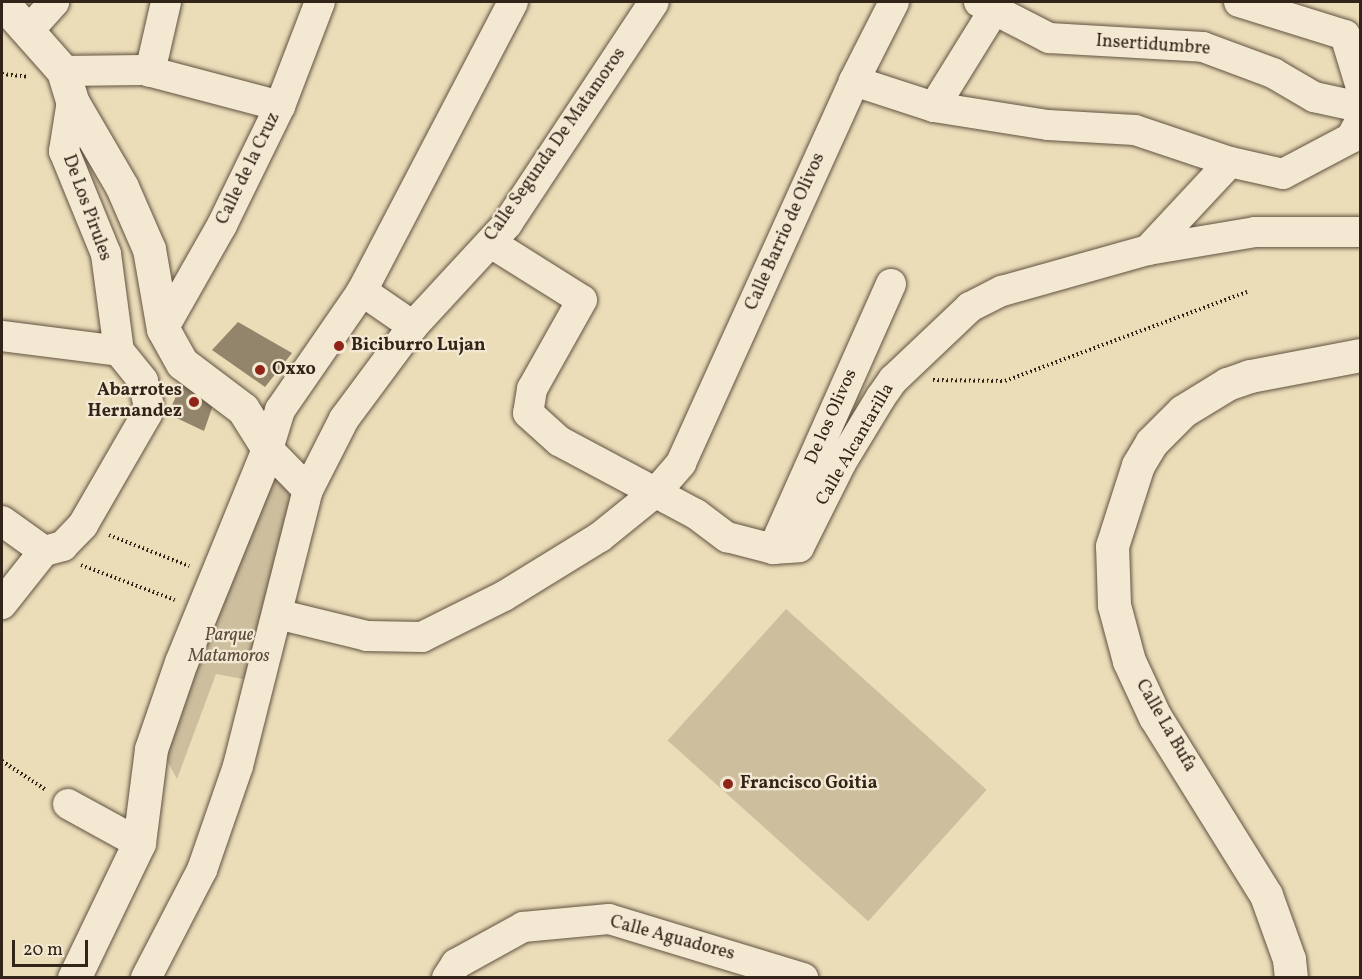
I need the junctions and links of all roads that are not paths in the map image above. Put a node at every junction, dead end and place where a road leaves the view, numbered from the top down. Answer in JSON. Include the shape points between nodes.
{"nodes":[{"id":1,"x":2,"y":2,"type":"edge"},
{"id":2,"x":54,"y":2,"type":"edge"},
{"id":3,"x":166,"y":2,"type":"edge"},
{"id":4,"x":320,"y":2,"type":"edge"},
{"id":5,"x":513,"y":2,"type":"edge"},
{"id":6,"x":654,"y":2,"type":"edge"},
{"id":7,"x":894,"y":2,"type":"edge"},
{"id":8,"x":1239,"y":2,"type":"edge"},
{"id":9,"x":991,"y":4,"type":"edge"},
{"id":10,"x":30,"y":29,"type":"junction"},
{"id":11,"x":150,"y":72,"type":"junction"},
{"id":12,"x":854,"y":81,"type":"junction"},
{"id":13,"x":1360,"y":84,"type":"edge"},
{"id":14,"x":67,"y":86,"type":"junction"},
{"id":15,"x":280,"y":106,"type":"junction"},
{"id":16,"x":934,"y":107,"type":"junction"},
{"id":17,"x":1360,"y":107,"type":"edge"},
{"id":18,"x":1360,"y":121,"type":"edge"},
{"id":19,"x":1230,"y":162,"type":"junction"},
{"id":20,"x":1360,"y":232,"type":"edge"},
{"id":21,"x":491,"y":243,"type":"junction"},
{"id":22,"x":1148,"y":250,"type":"junction"},
{"id":23,"x":891,"y":284,"type":"dead end"},
{"id":24,"x":362,"y":291,"type":"junction"},
{"id":25,"x":413,"y":327,"type":"junction"},
{"id":26,"x":163,"y":329,"type":"junction"},
{"id":27,"x":2,"y":336,"type":"edge"},
{"id":28,"x":119,"y":351,"type":"junction"},
{"id":29,"x":1360,"y":355,"type":"edge"},
{"id":30,"x":268,"y":449,"type":"junction"},
{"id":31,"x":308,"y":490,"type":"junction"},
{"id":32,"x":657,"y":492,"type":"junction"},
{"id":33,"x":2,"y":520,"type":"edge"},
{"id":34,"x":786,"y":548,"type":"junction"},
{"id":35,"x":44,"y":551,"type":"junction"},
{"id":36,"x":2,"y":604,"type":"edge"},
{"id":37,"x":277,"y":614,"type":"junction"},
{"id":38,"x":68,"y":804,"type":"road end"},
{"id":39,"x":139,"y":843,"type":"junction"},
{"id":40,"x":74,"y":978,"type":"edge"},
{"id":41,"x":146,"y":978,"type":"edge"},
{"id":42,"x":447,"y":978,"type":"edge"},
{"id":43,"x":803,"y":978,"type":"edge"},
{"id":44,"x":1291,"y":978,"type":"edge"}],
"edges":[{"from":1,"to":10,"type":"street"},
{"from":2,"to":10,"type":"street"},
{"from":3,"to":11,"type":"street"},
{"from":4,"to":15,"type":"street","name":"Calle de la Cruz"},
{"from":5,"to":24,"type":"street"},
{"from":6,"to":21,"type":"street","name":"Calle Segunda De Matamoros"},
{"from":7,"to":12,"type":"street","name":"Calle Barrio de Olivos"},
{"from":8,"to":13,"type":"street","via":[[1346,35]]},
{"from":9,"to":16,"type":"street"},
{"from":9,"to":17,"type":"street","name":"Insertidumbre","via":[[1049,38],[1203,47],[1273,73],[1314,97]]},
{"from":10,"to":14,"type":"street"},
{"from":11,"to":14,"type":"street"},
{"from":11,"to":15,"type":"street"},
{"from":12,"to":16,"type":"street"},
{"from":12,"to":32,"type":"street","name":"Calle Barrio de Olivos","via":[[681,463]]},
{"from":14,"to":26,"type":"street","via":[[122,187],[149,249]]},
{"from":14,"to":28,"type":"street","name":"De Los Pirules","via":[[64,151],[106,254]]},
{"from":15,"to":26,"type":"street","name":"Calle de la Cruz","via":[[222,225]]},
{"from":16,"to":19,"type":"street","via":[[1048,125],[1135,130]]},
{"from":18,"to":19,"type":"street","via":[[1351,138],[1282,174]]},
{"from":19,"to":22,"type":"street"},
{"from":20,"to":22,"type":"street","name":"Calle Alcantarilla","via":[[1255,232]]},
{"from":21,"to":25,"type":"street","name":"Calle Segunda De Matamoros"},
{"from":21,"to":32,"type":"street","via":[[582,300],[532,389],[528,413],[559,441]]},
{"from":22,"to":34,"type":"street","name":"Calle Alcantarilla","via":[[1002,291],[970,306],[894,380]]},
{"from":23,"to":34,"type":"street","name":"De los Olivos"},
{"from":24,"to":25,"type":"street"},
{"from":24,"to":30,"type":"street","via":[[280,410]]},
{"from":25,"to":31,"type":"street","name":"Calle Segunda De Matamoros","via":[[344,419]]},
{"from":26,"to":30,"type":"street","via":[[182,363],[243,410]]},
{"from":27,"to":28,"type":"street"},
{"from":28,"to":35,"type":"street","via":[[143,381],[147,414],[83,525],[63,546]]},
{"from":29,"to":44,"type":"street","name":"Calle La Bufa","via":[[1250,376],[1227,384],[1183,411],[1151,443],[1138,465],[1112,546],[1114,605],[1130,662],[1155,717],[1266,895],[1289,959]]},
{"from":30,"to":31,"type":"street"},
{"from":30,"to":39,"type":"street","via":[[214,577],[150,749]]},
{"from":31,"to":37,"type":"street"},
{"from":32,"to":34,"type":"street","via":[[727,537]]},
{"from":32,"to":37,"type":"street","name":"Calle Barrio de Olivos","via":[[591,543],[504,596],[422,637],[368,636]]},
{"from":33,"to":35,"type":"street"},
{"from":35,"to":36,"type":"street"},
{"from":37,"to":41,"type":"street","via":[[238,766],[202,870]]},
{"from":38,"to":39,"type":"street"},
{"from":39,"to":40,"type":"street"},
{"from":42,"to":43,"type":"street","name":"Calle Aguadores","via":[[456,964],[523,927],[609,919]]}]}
